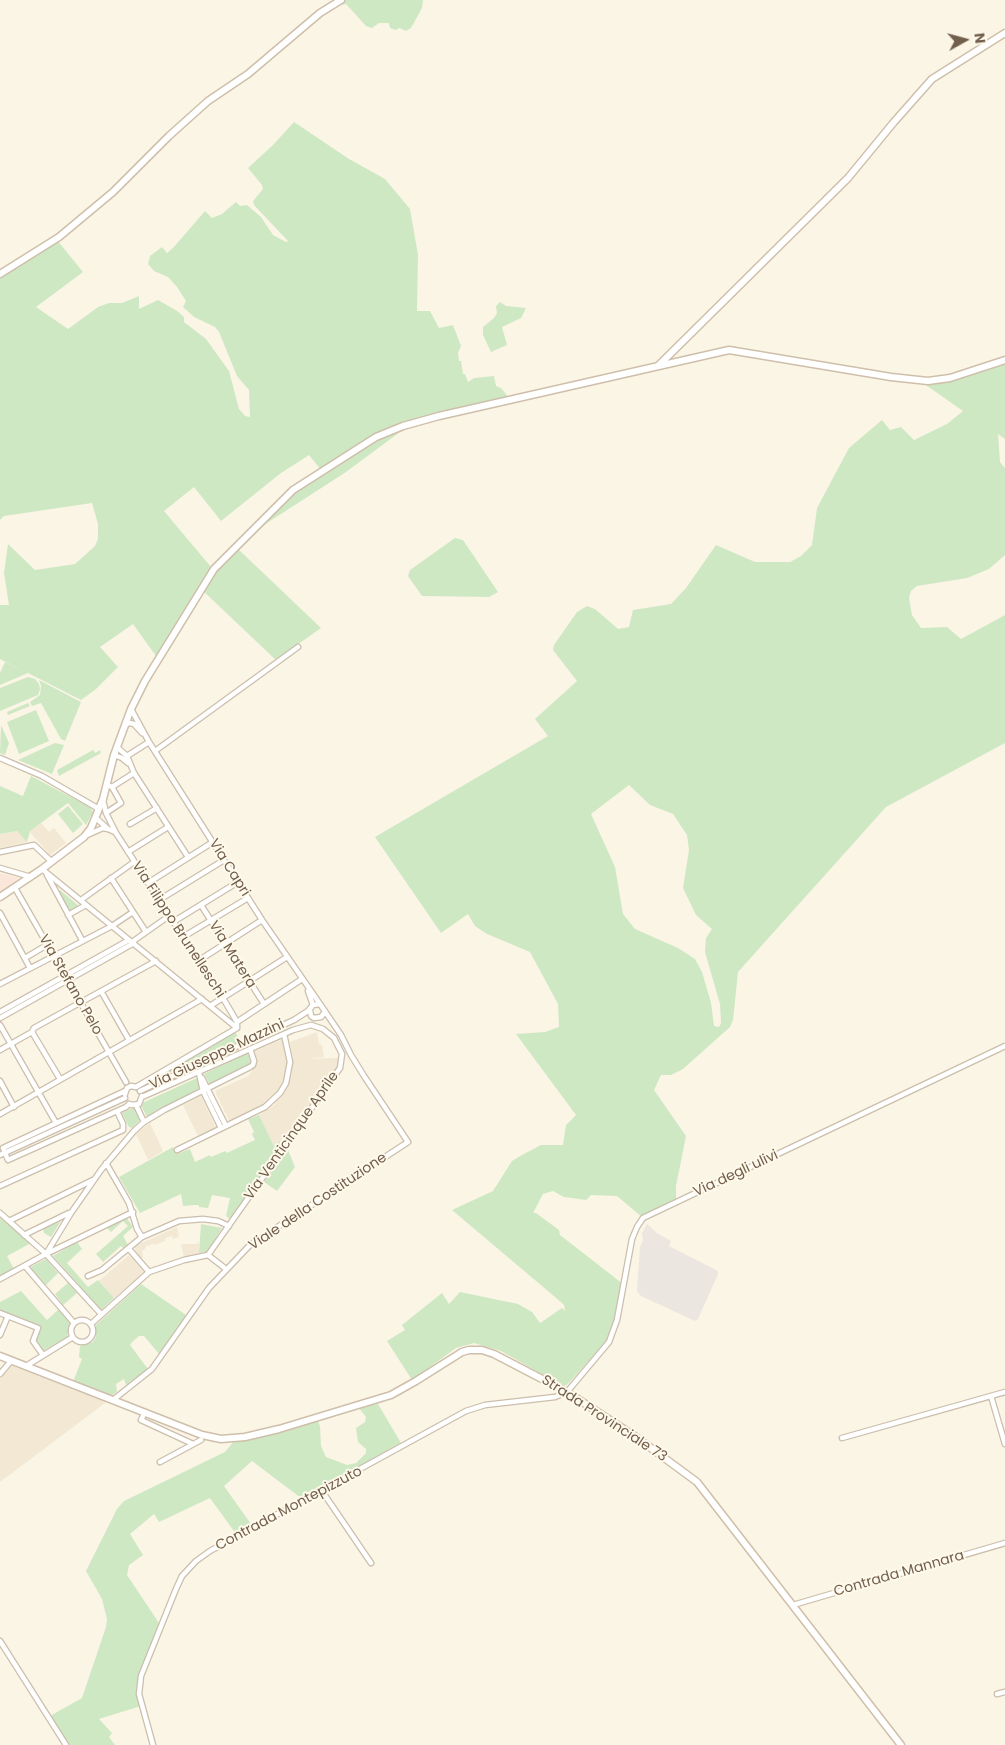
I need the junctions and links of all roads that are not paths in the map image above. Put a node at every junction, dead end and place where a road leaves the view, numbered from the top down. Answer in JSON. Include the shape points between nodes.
{"nodes":[{"id":1,"x":341,"y":0,"type":"edge"},
{"id":2,"x":1005,"y":33,"type":"edge"},
{"id":3,"x":0,"y":274,"type":"edge"},
{"id":4,"x":1005,"y":360,"type":"edge"},
{"id":5,"x":658,"y":366,"type":"junction"},
{"id":6,"x":298,"y":647,"type":"dead end"},
{"id":7,"x":131,"y":709,"type":"junction"},
{"id":8,"x":125,"y":724,"type":"junction"},
{"id":9,"x":148,"y":740,"type":"junction"},
{"id":10,"x":117,"y":747,"type":"junction"},
{"id":11,"x":155,"y":751,"type":"junction"},
{"id":12,"x":114,"y":755,"type":"junction"},
{"id":13,"x":127,"y":756,"type":"junction"},
{"id":14,"x":0,"y":758,"type":"edge"},
{"id":15,"x":129,"y":764,"type":"junction"},
{"id":16,"x":134,"y":773,"type":"junction"},
{"id":17,"x":109,"y":786,"type":"junction"},
{"id":18,"x":156,"y":808,"type":"junction"},
{"id":19,"x":100,"y":814,"type":"junction"},
{"id":20,"x":110,"y":822,"type":"junction"},
{"id":21,"x":130,"y":824,"type":"dead end"},
{"id":22,"x":168,"y":827,"type":"junction"},
{"id":23,"x":108,"y":829,"type":"junction"},
{"id":24,"x":116,"y":833,"type":"junction"},
{"id":25,"x":84,"y":837,"type":"junction"},
{"id":26,"x":213,"y":842,"type":"junction"},
{"id":27,"x":0,"y":852,"type":"edge"},
{"id":28,"x":128,"y":852,"type":"junction"},
{"id":29,"x":188,"y":857,"type":"junction"},
{"id":30,"x":224,"y":860,"type":"junction"},
{"id":31,"x":51,"y":862,"type":"junction"},
{"id":32,"x":134,"y":862,"type":"junction"},
{"id":33,"x":0,"y":868,"type":"edge"},
{"id":34,"x":44,"y":871,"type":"junction"},
{"id":35,"x":31,"y":876,"type":"junction"},
{"id":36,"x":111,"y":878,"type":"junction"},
{"id":37,"x":238,"y":882,"type":"junction"},
{"id":38,"x":148,"y":883,"type":"junction"},
{"id":39,"x":15,"y":888,"type":"junction"},
{"id":40,"x":0,"y":897,"type":"edge"},
{"id":41,"x":248,"y":898,"type":"junction"},
{"id":42,"x":80,"y":900,"type":"junction"},
{"id":43,"x":159,"y":900,"type":"junction"},
{"id":44,"x":86,"y":905,"type":"junction"},
{"id":45,"x":201,"y":905,"type":"junction"},
{"id":46,"x":133,"y":912,"type":"junction"},
{"id":47,"x":0,"y":913,"type":"edge"},
{"id":48,"x":68,"y":915,"type":"junction"},
{"id":49,"x":169,"y":916,"type":"junction"},
{"id":50,"x":1,"y":919,"type":"edge"},
{"id":51,"x":210,"y":920,"type":"junction"},
{"id":52,"x":262,"y":920,"type":"junction"},
{"id":53,"x":173,"y":922,"type":"junction"},
{"id":54,"x":112,"y":926,"type":"junction"},
{"id":55,"x":146,"y":932,"type":"junction"},
{"id":56,"x":183,"y":936,"type":"junction"},
{"id":57,"x":82,"y":940,"type":"junction"},
{"id":58,"x":132,"y":942,"type":"junction"},
{"id":59,"x":225,"y":943,"type":"junction"},
{"id":60,"x":47,"y":945,"type":"junction"},
{"id":61,"x":53,"y":955,"type":"junction"},
{"id":62,"x":287,"y":957,"type":"junction"},
{"id":63,"x":25,"y":958,"type":"junction"},
{"id":64,"x":156,"y":961,"type":"junction"},
{"id":65,"x":198,"y":961,"type":"junction"},
{"id":66,"x":30,"y":968,"type":"junction"},
{"id":67,"x":66,"y":978,"type":"junction"},
{"id":68,"x":249,"y":981,"type":"junction"},
{"id":69,"x":303,"y":981,"type":"junction"},
{"id":70,"x":1,"y":982,"type":"edge"},
{"id":71,"x":101,"y":991,"type":"junction"},
{"id":72,"x":223,"y":998,"type":"junction"},
{"id":73,"x":202,"y":1000,"type":"junction"},
{"id":74,"x":81,"y":1003,"type":"junction"},
{"id":75,"x":264,"y":1004,"type":"junction"},
{"id":76,"x":320,"y":1004,"type":"junction"},
{"id":77,"x":210,"y":1006,"type":"junction"},
{"id":78,"x":312,"y":1007,"type":"junction"},
{"id":79,"x":0,"y":1012,"type":"edge"},
{"id":80,"x":325,"y":1012,"type":"junction"},
{"id":81,"x":0,"y":1018,"type":"edge"},
{"id":82,"x":316,"y":1018,"type":"junction"},
{"id":83,"x":294,"y":1020,"type":"junction"},
{"id":84,"x":237,"y":1022,"type":"junction"},
{"id":85,"x":0,"y":1025,"type":"edge"},
{"id":86,"x":336,"y":1027,"type":"junction"},
{"id":87,"x":237,"y":1028,"type":"junction"},
{"id":88,"x":32,"y":1032,"type":"junction"},
{"id":89,"x":284,"y":1034,"type":"junction"},
{"id":90,"x":130,"y":1040,"type":"junction"},
{"id":91,"x":10,"y":1044,"type":"junction"},
{"id":92,"x":1005,"y":1046,"type":"edge"},
{"id":93,"x":250,"y":1049,"type":"junction"},
{"id":94,"x":0,"y":1050,"type":"edge"},
{"id":95,"x":109,"y":1052,"type":"junction"},
{"id":96,"x":199,"y":1073,"type":"junction"},
{"id":97,"x":60,"y":1079,"type":"junction"},
{"id":98,"x":0,"y":1081,"type":"edge"},
{"id":99,"x":130,"y":1088,"type":"junction"},
{"id":100,"x":206,"y":1090,"type":"junction"},
{"id":101,"x":140,"y":1091,"type":"junction"},
{"id":102,"x":38,"y":1092,"type":"junction"},
{"id":103,"x":142,"y":1097,"type":"junction"},
{"id":104,"x":126,"y":1098,"type":"junction"},
{"id":105,"x":129,"y":1104,"type":"junction"},
{"id":106,"x":136,"y":1105,"type":"junction"},
{"id":107,"x":14,"y":1106,"type":"junction"},
{"id":108,"x":117,"y":1111,"type":"junction"},
{"id":109,"x":0,"y":1114,"type":"edge"},
{"id":110,"x":56,"y":1122,"type":"junction"},
{"id":111,"x":144,"y":1122,"type":"junction"},
{"id":112,"x":224,"y":1127,"type":"junction"},
{"id":113,"x":408,"y":1142,"type":"joint"},
{"id":114,"x":177,"y":1150,"type":"dead end"},
{"id":115,"x":2,"y":1154,"type":"edge"},
{"id":116,"x":106,"y":1163,"type":"junction"},
{"id":117,"x":94,"y":1180,"type":"junction"},
{"id":118,"x":0,"y":1186,"type":"edge"},
{"id":119,"x":132,"y":1212,"type":"junction"},
{"id":120,"x":0,"y":1213,"type":"edge"},
{"id":121,"x":71,"y":1213,"type":"junction"},
{"id":122,"x":9,"y":1221,"type":"junction"},
{"id":123,"x":229,"y":1226,"type":"junction"},
{"id":124,"x":24,"y":1235,"type":"junction"},
{"id":125,"x":142,"y":1237,"type":"junction"},
{"id":126,"x":129,"y":1249,"type":"junction"},
{"id":127,"x":46,"y":1254,"type":"junction"},
{"id":128,"x":208,"y":1255,"type":"junction"},
{"id":129,"x":25,"y":1266,"type":"junction"},
{"id":130,"x":226,"y":1269,"type":"junction"},
{"id":131,"x":149,"y":1272,"type":"junction"},
{"id":132,"x":88,"y":1276,"type":"dead end"},
{"id":133,"x":0,"y":1279,"type":"edge"},
{"id":134,"x":0,"y":1313,"type":"edge"},
{"id":135,"x":101,"y":1314,"type":"junction"},
{"id":136,"x":8,"y":1316,"type":"junction"},
{"id":137,"x":74,"y":1323,"type":"junction"},
{"id":138,"x":91,"y":1324,"type":"junction"},
{"id":139,"x":0,"y":1336,"type":"edge"},
{"id":140,"x":73,"y":1337,"type":"junction"},
{"id":141,"x":43,"y":1355,"type":"junction"},
{"id":142,"x":0,"y":1356,"type":"edge"},
{"id":143,"x":11,"y":1361,"type":"junction"},
{"id":144,"x":26,"y":1366,"type":"junction"},
{"id":145,"x":0,"y":1374,"type":"edge"},
{"id":146,"x":567,"y":1392,"type":"junction"},
{"id":147,"x":1005,"y":1392,"type":"edge"},
{"id":148,"x":991,"y":1396,"type":"junction"},
{"id":149,"x":112,"y":1400,"type":"junction"},
{"id":150,"x":145,"y":1412,"type":"junction"},
{"id":151,"x":842,"y":1438,"type":"dead end"},
{"id":152,"x":201,"y":1440,"type":"dead end"},
{"id":153,"x":193,"y":1444,"type":"junction"},
{"id":154,"x":1005,"y":1444,"type":"edge"},
{"id":155,"x":160,"y":1462,"type":"dead end"},
{"id":156,"x":322,"y":1491,"type":"junction"},
{"id":157,"x":1005,"y":1543,"type":"edge"},
{"id":158,"x":371,"y":1563,"type":"dead end"},
{"id":159,"x":792,"y":1605,"type":"junction"},
{"id":160,"x":0,"y":1641,"type":"edge"},
{"id":161,"x":1005,"y":1692,"type":"edge"},
{"id":162,"x":997,"y":1694,"type":"dead end"},
{"id":163,"x":66,"y":1745,"type":"edge"},
{"id":164,"x":153,"y":1745,"type":"edge"},
{"id":165,"x":901,"y":1745,"type":"edge"}],
"edges":[{"from":1,"to":3,"type":"main road","via":[[320,13],[248,74],[208,101],[113,192],[59,237]]},
{"from":2,"to":5,"type":"main road","via":[[932,80],[848,178]]},
{"from":4,"to":5,"type":"main road","via":[[950,378],[928,381],[729,350]]},
{"from":5,"to":7,"type":"main road","via":[[403,426],[364,444],[293,490],[214,569]]},
{"from":6,"to":11,"type":"street"},
{"from":7,"to":8,"type":"main road"},
{"from":7,"to":9,"type":"street","name":"Via Capri"},
{"from":8,"to":9,"type":"street","name":"Via Capri","via":[[134,724]]},
{"from":8,"to":10,"type":"main road"},
{"from":9,"to":11,"type":"street","name":"Via Capri"},
{"from":9,"to":13,"type":"street"},
{"from":10,"to":12,"type":"main road"},
{"from":10,"to":13,"type":"street"},
{"from":11,"to":26,"type":"street","name":"Via Capri"},
{"from":12,"to":15,"type":"street"},
{"from":12,"to":17,"type":"main road"},
{"from":13,"to":15,"type":"street"},
{"from":14,"to":19,"type":"street","via":[[8,758],[42,776]]},
{"from":15,"to":16,"type":"street"},
{"from":16,"to":17,"type":"street"},
{"from":16,"to":18,"type":"street"},
{"from":17,"to":19,"type":"main road"},
{"from":17,"to":19,"type":"street","via":[[121,803]]},
{"from":18,"to":21,"type":"street"},
{"from":18,"to":22,"type":"street"},
{"from":19,"to":20,"type":"street","name":"Via Filippo Brunelleschi"},
{"from":19,"to":20,"type":"street"},
{"from":19,"to":23,"type":"street"},
{"from":19,"to":25,"type":"main road"},
{"from":20,"to":24,"type":"street","name":"Via Filippo Brunelleschi"},
{"from":22,"to":28,"type":"street"},
{"from":22,"to":29,"type":"street"},
{"from":23,"to":24,"type":"street"},
{"from":23,"to":25,"type":"street"},
{"from":24,"to":28,"type":"street","name":"Via Filippo Brunelleschi"},
{"from":25,"to":31,"type":"main road"},
{"from":26,"to":29,"type":"street"},
{"from":26,"to":30,"type":"street","name":"Via Capri"},
{"from":27,"to":31,"type":"street","via":[[34,845]]},
{"from":28,"to":32,"type":"street","name":"Via Filippo Brunelleschi"},
{"from":29,"to":38,"type":"street"},
{"from":30,"to":37,"type":"street","name":"Via Capri"},
{"from":30,"to":43,"type":"street"},
{"from":31,"to":34,"type":"main road"},
{"from":32,"to":36,"type":"street"},
{"from":32,"to":38,"type":"street","name":"Via Filippo Brunelleschi"},
{"from":33,"to":35,"type":"street"},
{"from":34,"to":35,"type":"main road"},
{"from":34,"to":42,"type":"street"},
{"from":34,"to":48,"type":"street"},
{"from":35,"to":39,"type":"main road"},
{"from":36,"to":42,"type":"street"},
{"from":36,"to":46,"type":"street"},
{"from":37,"to":41,"type":"street","name":"Via Capri"},
{"from":37,"to":45,"type":"street"},
{"from":38,"to":43,"type":"street","name":"Via Filippo Brunelleschi"},
{"from":39,"to":40,"type":"main road"},
{"from":39,"to":60,"type":"street","name":"Via Stefano Pelo"},
{"from":41,"to":51,"type":"street"},
{"from":41,"to":52,"type":"street","name":"Via Capri"},
{"from":42,"to":44,"type":"street"},
{"from":43,"to":49,"type":"street","name":"Via Filippo Brunelleschi"},
{"from":44,"to":48,"type":"street"},
{"from":44,"to":54,"type":"street"},
{"from":45,"to":51,"type":"street","name":"Via Matera"},
{"from":45,"to":53,"type":"street"},
{"from":46,"to":54,"type":"street"},
{"from":46,"to":55,"type":"street"},
{"from":47,"to":50,"type":"street"},
{"from":48,"to":57,"type":"street"},
{"from":49,"to":53,"type":"street","name":"Via Filippo Brunelleschi"},
{"from":49,"to":55,"type":"street"},
{"from":50,"to":63,"type":"street"},
{"from":51,"to":56,"type":"street"},
{"from":51,"to":59,"type":"street","name":"Via Matera"},
{"from":52,"to":59,"type":"street"},
{"from":52,"to":62,"type":"street","name":"Via Capri"},
{"from":53,"to":56,"type":"street","name":"Via Filippo Brunelleschi"},
{"from":54,"to":57,"type":"street"},
{"from":54,"to":58,"type":"street"},
{"from":55,"to":58,"type":"street"},
{"from":56,"to":65,"type":"street","name":"Via Filippo Brunelleschi"},
{"from":57,"to":61,"type":"street"},
{"from":58,"to":64,"type":"street"},
{"from":58,"to":67,"type":"street"},
{"from":59,"to":65,"type":"street"},
{"from":59,"to":68,"type":"street","name":"Via Matera"},
{"from":60,"to":61,"type":"street","name":"Via Stefano Pelo"},
{"from":60,"to":63,"type":"street"},
{"from":61,"to":66,"type":"street"},
{"from":61,"to":67,"type":"street","name":"Via Stefano Pelo"},
{"from":62,"to":68,"type":"street"},
{"from":62,"to":69,"type":"street","name":"Via Capri"},
{"from":63,"to":66,"type":"street"},
{"from":64,"to":71,"type":"street"},
{"from":64,"to":73,"type":"street"},
{"from":65,"to":72,"type":"street","name":"Via Filippo Brunelleschi"},
{"from":66,"to":70,"type":"street"},
{"from":67,"to":74,"type":"street","name":"Via Stefano Pelo"},
{"from":67,"to":79,"type":"street"},
{"from":67,"to":81,"type":"street"},
{"from":68,"to":72,"type":"street"},
{"from":68,"to":75,"type":"street","name":"Via Matera"},
{"from":69,"to":75,"type":"street"},
{"from":69,"to":76,"type":"street","name":"Via Capri"},
{"from":69,"to":78,"type":"street","name":"Via Capri"},
{"from":71,"to":74,"type":"street"},
{"from":71,"to":90,"type":"street"},
{"from":72,"to":77,"type":"street"},
{"from":72,"to":84,"type":"street","name":"Via Filippo Brunelleschi"},
{"from":73,"to":77,"type":"street"},
{"from":73,"to":90,"type":"street"},
{"from":74,"to":88,"type":"street"},
{"from":74,"to":95,"type":"street","name":"Via Stefano Pelo"},
{"from":75,"to":84,"type":"street"},
{"from":76,"to":78,"type":"street"},
{"from":76,"to":80,"type":"street","name":"Via Capri"},
{"from":77,"to":87,"type":"street"},
{"from":78,"to":82,"type":"street","name":"Via Capri","via":[[310,1012]]},
{"from":78,"to":83,"type":"street","name":"Via Giuseppe Mazzini"},
{"from":80,"to":82,"type":"street"},
{"from":80,"to":86,"type":"street","name":"Via Capri"},
{"from":82,"to":83,"type":"street","name":"Via Giuseppe Mazzini"},
{"from":82,"to":86,"type":"street"},
{"from":83,"to":101,"type":"street","name":"Via Giuseppe Mazzini"},
{"from":84,"to":87,"type":"street"},
{"from":85,"to":91,"type":"street"},
{"from":86,"to":113,"type":"street","name":"Via Capri"},
{"from":87,"to":99,"type":"street"},
{"from":88,"to":91,"type":"street"},
{"from":88,"to":97,"type":"street"},
{"from":89,"to":93,"type":"street","name":"Via Venticinque Aprile"},
{"from":89,"to":112,"type":"street","via":[[290,1062],[286,1083],[280,1093],[265,1107]]},
{"from":89,"to":123,"type":"street","name":"Via Venticinque Aprile","via":[[311,1025],[322,1029],[334,1038],[342,1054],[340,1068]]},
{"from":90,"to":95,"type":"street"},
{"from":91,"to":94,"type":"street"},
{"from":91,"to":102,"type":"street"},
{"from":92,"to":146,"type":"street","name":"Via degli ulivi","via":[[643,1218],[632,1240],[617,1320],[609,1342]]},
{"from":93,"to":96,"type":"street","name":"Via Venticinque Aprile"},
{"from":93,"to":100,"type":"street","via":[[254,1065]]},
{"from":95,"to":97,"type":"street"},
{"from":95,"to":99,"type":"street","name":"Via Stefano Pelo"},
{"from":96,"to":100,"type":"street"},
{"from":96,"to":103,"type":"street","name":"Via Venticinque Aprile"},
{"from":97,"to":102,"type":"street"},
{"from":98,"to":107,"type":"street"},
{"from":99,"to":101,"type":"street"},
{"from":99,"to":104,"type":"street"},
{"from":99,"to":110,"type":"street"},
{"from":100,"to":111,"type":"street"},
{"from":100,"to":112,"type":"street"},
{"from":101,"to":103,"type":"street"},
{"from":102,"to":107,"type":"street"},
{"from":102,"to":110,"type":"street"},
{"from":103,"to":106,"type":"street"},
{"from":104,"to":105,"type":"street"},
{"from":104,"to":115,"type":"street"},
{"from":105,"to":106,"type":"street"},
{"from":105,"to":108,"type":"street"},
{"from":106,"to":111,"type":"street"},
{"from":107,"to":109,"type":"street"},
{"from":108,"to":115,"type":"street","via":[[8,1160]]},
{"from":108,"to":118,"type":"street","via":[[123,1130]]},
{"from":110,"to":115,"type":"street","via":[[3,1148]]},
{"from":111,"to":116,"type":"street"},
{"from":112,"to":114,"type":"street"},
{"from":113,"to":130,"type":"street","name":"Viale della Costituzione","via":[[260,1238]]},
{"from":116,"to":117,"type":"street"},
{"from":116,"to":119,"type":"street"},
{"from":117,"to":121,"type":"street"},
{"from":117,"to":122,"type":"street"},
{"from":119,"to":125,"type":"street"},
{"from":119,"to":127,"type":"street"},
{"from":120,"to":122,"type":"street"},
{"from":121,"to":124,"type":"street"},
{"from":121,"to":127,"type":"street"},
{"from":122,"to":124,"type":"street"},
{"from":123,"to":125,"type":"street","via":[[218,1221],[190,1219]]},
{"from":123,"to":128,"type":"street","name":"Via Venticinque Aprile"},
{"from":124,"to":127,"type":"street"},
{"from":125,"to":126,"type":"street"},
{"from":126,"to":131,"type":"street"},
{"from":126,"to":132,"type":"street","via":[[102,1270]]},
{"from":127,"to":129,"type":"street"},
{"from":127,"to":135,"type":"street"},
{"from":128,"to":130,"type":"street"},
{"from":128,"to":131,"type":"street"},
{"from":129,"to":133,"type":"street"},
{"from":129,"to":137,"type":"street"},
{"from":130,"to":149,"type":"street","name":"Viale della Costituzione","via":[[152,1369]]},
{"from":131,"to":135,"type":"street"},
{"from":134,"to":136,"type":"street"},
{"from":135,"to":138,"type":"street"},
{"from":136,"to":139,"type":"street"},
{"from":136,"to":141,"type":"street","via":[[38,1328],[34,1341]]},
{"from":137,"to":138,"type":"street","via":[[87,1320]]},
{"from":137,"to":140,"type":"street"},
{"from":138,"to":140,"type":"street","via":[[93,1332],[90,1339],[80,1342]]},
{"from":140,"to":141,"type":"street"},
{"from":141,"to":144,"type":"street"},
{"from":142,"to":143,"type":"main road","name":"Strada Provinciale 73"},
{"from":143,"to":144,"type":"main road","name":"Strada Provinciale 73"},
{"from":143,"to":145,"type":"street"},
{"from":144,"to":149,"type":"main road","name":"Strada Provinciale 73"},
{"from":146,"to":150,"type":"main road","name":"Strada Provinciale 73","via":[[494,1354],[469,1350],[455,1355],[391,1395],[245,1437],[212,1438]]},
{"from":146,"to":156,"type":"street","name":"Contrada Montepizzuto","via":[[555,1397],[485,1405],[466,1411]]},
{"from":146,"to":159,"type":"main road","name":"Strada Provinciale 73","via":[[697,1482]]},
{"from":147,"to":148,"type":"street"},
{"from":148,"to":151,"type":"street"},
{"from":148,"to":154,"type":"street"},
{"from":149,"to":150,"type":"main road","name":"Strada Provinciale 73"},
{"from":150,"to":153,"type":"street","via":[[141,1420]]},
{"from":152,"to":153,"type":"street"},
{"from":153,"to":155,"type":"street"},
{"from":156,"to":158,"type":"street"},
{"from":156,"to":164,"type":"street","name":"Contrada Montepizzuto","via":[[210,1551],[182,1576],[141,1676],[139,1694]]},
{"from":157,"to":159,"type":"street","name":"Contrada Mannara"},
{"from":159,"to":165,"type":"main road","name":"Strada Provinciale 73"},
{"from":160,"to":163,"type":"street"},
{"from":161,"to":162,"type":"street"}]}
